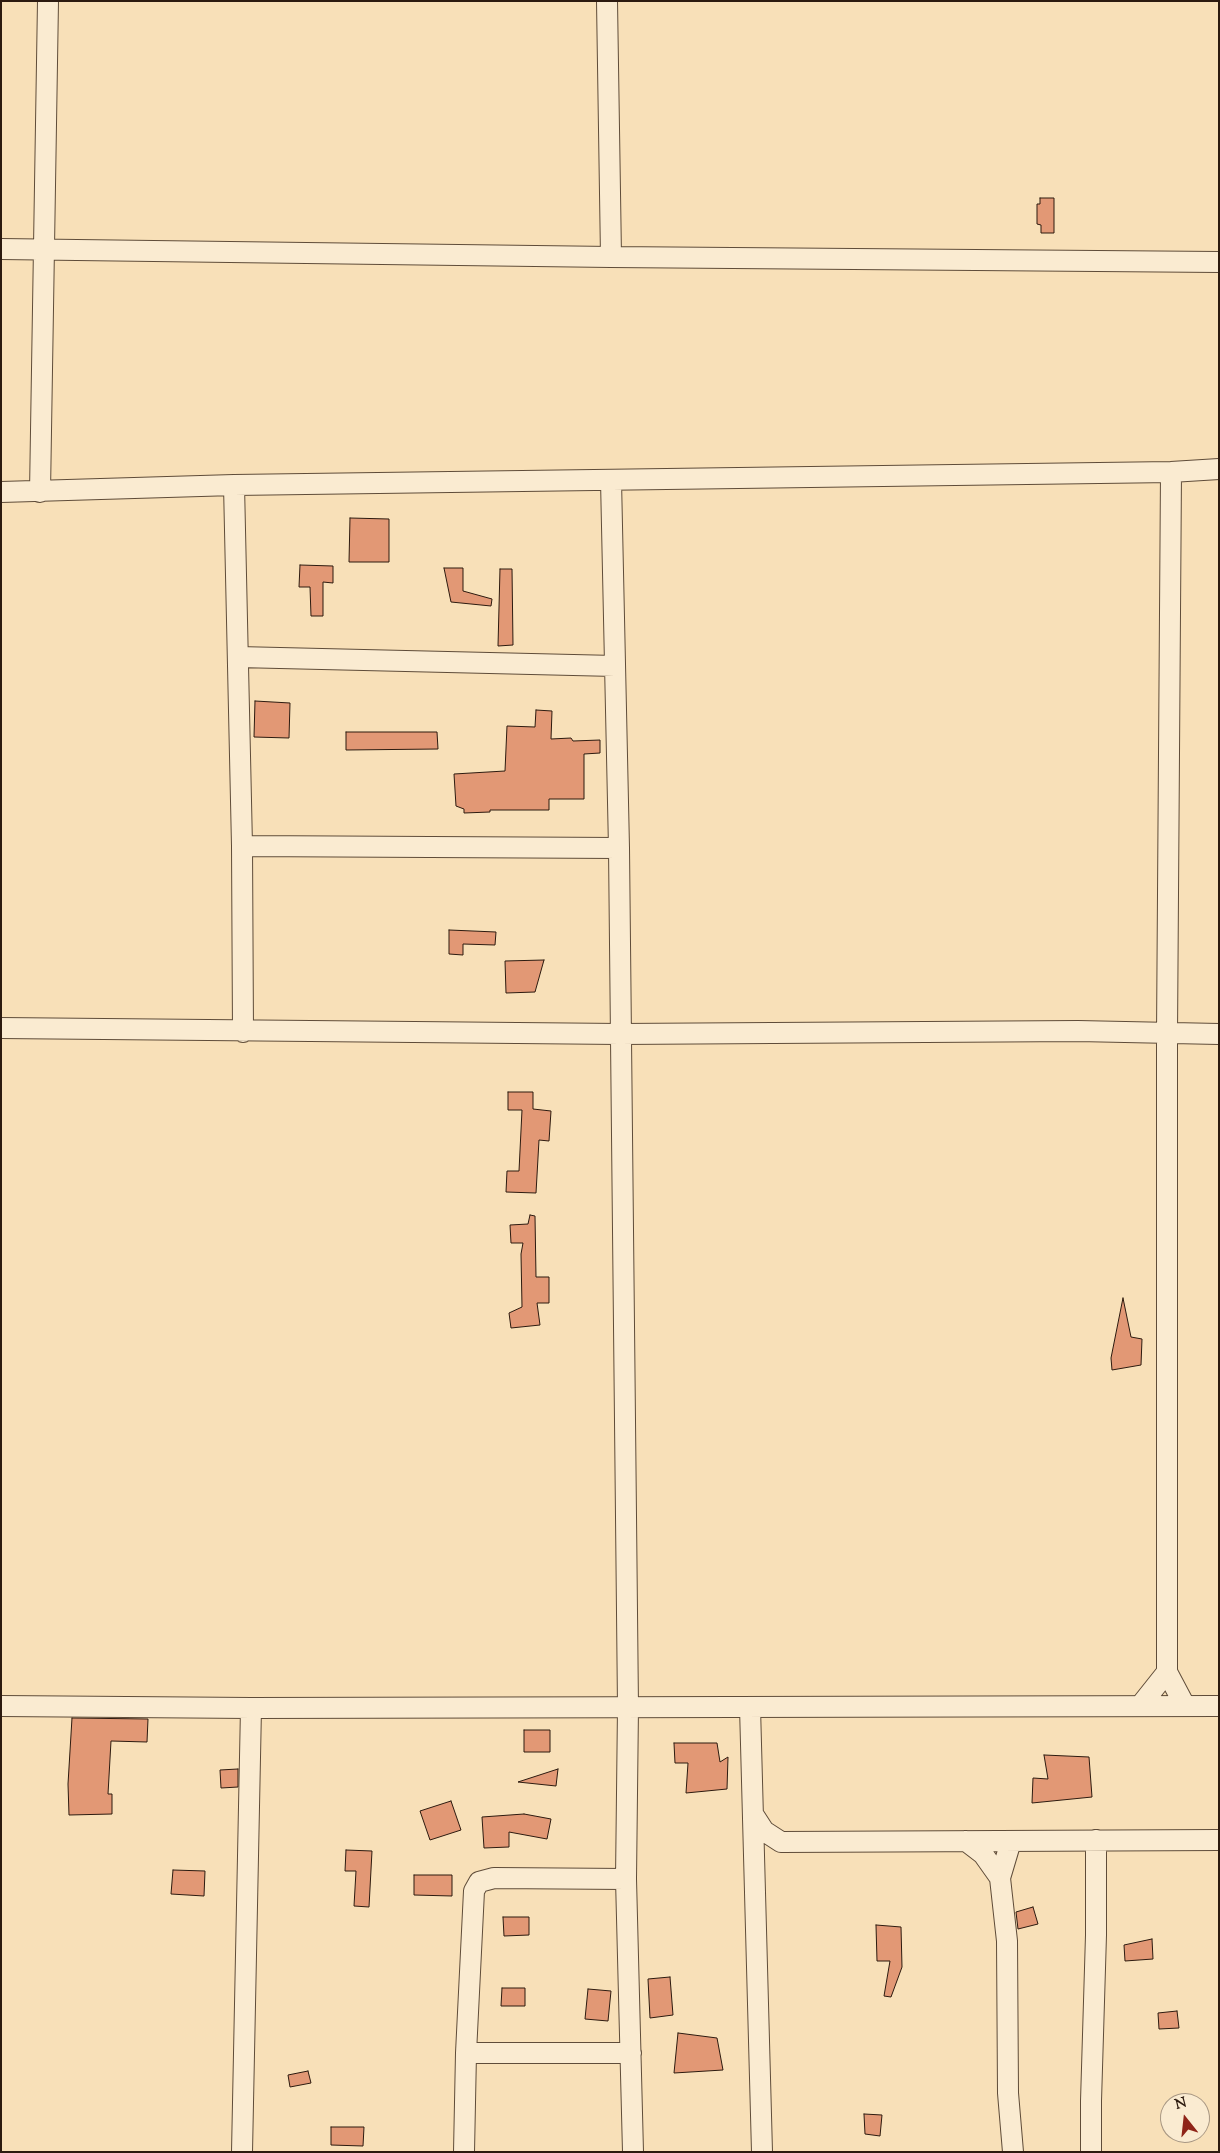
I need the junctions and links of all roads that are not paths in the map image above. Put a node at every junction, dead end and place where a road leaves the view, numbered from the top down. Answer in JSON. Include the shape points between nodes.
{"nodes":[{"id":1,"x":48,"y":1,"type":"edge"},
{"id":2,"x":607,"y":1,"type":"edge"},
{"id":3,"x":1,"y":249,"type":"edge"},
{"id":4,"x":44,"y":250,"type":"junction"},
{"id":5,"x":611,"y":257,"type":"junction"},
{"id":6,"x":1219,"y":262,"type":"edge"},
{"id":7,"x":1219,"y":469,"type":"edge"},
{"id":8,"x":1171,"y":472,"type":"junction"},
{"id":9,"x":611,"y":480,"type":"junction"},
{"id":10,"x":234,"y":485,"type":"junction"},
{"id":11,"x":1,"y":492,"type":"edge"},
{"id":12,"x":40,"y":492,"type":"junction"},
{"id":13,"x":238,"y":656,"type":"junction"},
{"id":14,"x":615,"y":666,"type":"junction"},
{"id":15,"x":242,"y":846,"type":"junction"},
{"id":16,"x":619,"y":848,"type":"junction"},
{"id":17,"x":1,"y":1028,"type":"edge"},
{"id":18,"x":243,"y":1032,"type":"junction"},
{"id":19,"x":620,"y":1034,"type":"junction"},
{"id":20,"x":1167,"y":1034,"type":"junction"},
{"id":21,"x":1219,"y":1034,"type":"edge"},
{"id":22,"x":1167,"y":1672,"type":"junction"},
{"id":23,"x":1,"y":1706,"type":"edge"},
{"id":24,"x":1140,"y":1706,"type":"junction"},
{"id":25,"x":1185,"y":1706,"type":"junction"},
{"id":26,"x":1219,"y":1706,"type":"edge"},
{"id":27,"x":628,"y":1707,"type":"junction"},
{"id":28,"x":750,"y":1707,"type":"junction"},
{"id":29,"x":251,"y":1708,"type":"junction"},
{"id":30,"x":753,"y":1814,"type":"junction"},
{"id":31,"x":1096,"y":1840,"type":"junction"},
{"id":32,"x":1219,"y":1840,"type":"edge"},
{"id":33,"x":966,"y":1841,"type":"junction"},
{"id":34,"x":1010,"y":1841,"type":"junction"},
{"id":35,"x":781,"y":1842,"type":"junction"},
{"id":36,"x":755,"y":1874,"type":"junction"},
{"id":37,"x":1000,"y":1878,"type":"junction"},
{"id":38,"x":626,"y":1879,"type":"junction"},
{"id":39,"x":466,"y":2053,"type":"junction"},
{"id":40,"x":631,"y":2053,"type":"junction"},
{"id":41,"x":242,"y":2152,"type":"edge"},
{"id":42,"x":464,"y":2152,"type":"edge"},
{"id":43,"x":633,"y":2152,"type":"edge"},
{"id":44,"x":762,"y":2152,"type":"edge"},
{"id":45,"x":1013,"y":2152,"type":"edge"},
{"id":46,"x":1091,"y":2152,"type":"edge"}],
"edges":[{"from":1,"to":4,"type":"street"},
{"from":2,"to":5,"type":"street"},
{"from":3,"to":4,"type":"street"},
{"from":4,"to":5,"type":"street"},
{"from":4,"to":12,"type":"street"},
{"from":5,"to":6,"type":"street"},
{"from":7,"to":8,"type":"street"},
{"from":8,"to":9,"type":"street"},
{"from":8,"to":20,"type":"street"},
{"from":9,"to":10,"type":"street"},
{"from":9,"to":14,"type":"street"},
{"from":10,"to":12,"type":"street"},
{"from":10,"to":13,"type":"street"},
{"from":11,"to":12,"type":"street"},
{"from":13,"to":14,"type":"street"},
{"from":13,"to":15,"type":"street"},
{"from":14,"to":16,"type":"street"},
{"from":15,"to":16,"type":"street"},
{"from":15,"to":18,"type":"street"},
{"from":16,"to":19,"type":"street"},
{"from":17,"to":18,"type":"street"},
{"from":18,"to":19,"type":"street"},
{"from":19,"to":20,"type":"street","via":[[1078,1030]]},
{"from":19,"to":27,"type":"street"},
{"from":20,"to":21,"type":"street"},
{"from":20,"to":22,"type":"street"},
{"from":22,"to":24,"type":"street"},
{"from":22,"to":25,"type":"street"},
{"from":23,"to":29,"type":"street"},
{"from":24,"to":25,"type":"street"},
{"from":24,"to":28,"type":"street"},
{"from":25,"to":26,"type":"street"},
{"from":27,"to":28,"type":"street"},
{"from":27,"to":29,"type":"street"},
{"from":27,"to":38,"type":"street"},
{"from":28,"to":30,"type":"street"},
{"from":29,"to":41,"type":"street"},
{"from":30,"to":35,"type":"street","via":[[764,1832]]},
{"from":30,"to":36,"type":"street"},
{"from":31,"to":32,"type":"street"},
{"from":31,"to":34,"type":"street"},
{"from":31,"to":46,"type":"street"},
{"from":33,"to":34,"type":"street"},
{"from":33,"to":35,"type":"street"},
{"from":33,"to":37,"type":"street","via":[[983,1854]]},
{"from":34,"to":37,"type":"street"},
{"from":35,"to":36,"type":"street"},
{"from":36,"to":44,"type":"street"},
{"from":37,"to":45,"type":"street","via":[[1007,1942],[1008,2094]]},
{"from":38,"to":39,"type":"street","via":[[494,1878],[479,1882],[474,1890]]},
{"from":38,"to":40,"type":"street"},
{"from":39,"to":40,"type":"street"},
{"from":39,"to":42,"type":"street"},
{"from":40,"to":43,"type":"street"}]}
